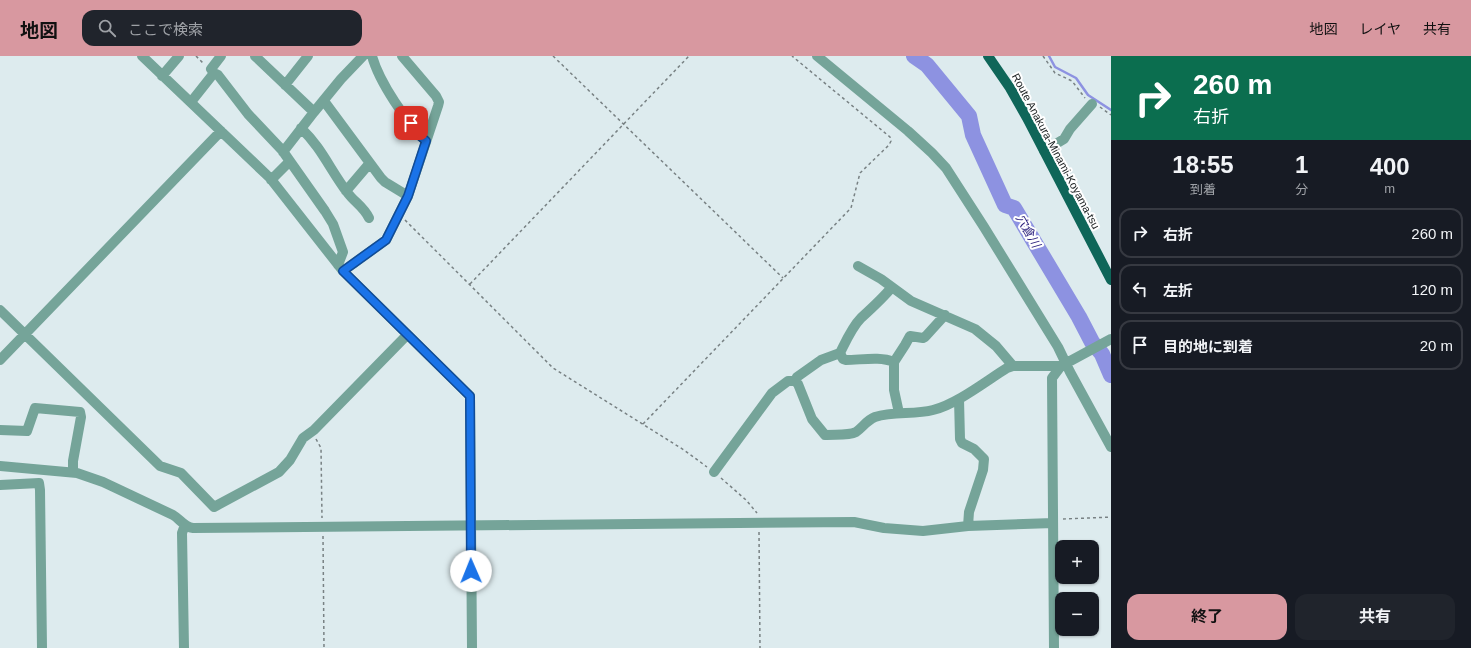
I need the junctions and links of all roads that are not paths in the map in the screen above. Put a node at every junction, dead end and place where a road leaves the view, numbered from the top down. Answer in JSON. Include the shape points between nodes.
{"nodes":[{"id":1,"x":142,"y":56,"type":"edge"},
{"id":2,"x":179,"y":56,"type":"edge"},
{"id":3,"x":221,"y":56,"type":"edge"},
{"id":4,"x":255,"y":56,"type":"edge"},
{"id":5,"x":308,"y":56,"type":"edge"},
{"id":6,"x":363,"y":56,"type":"edge"},
{"id":7,"x":372,"y":56,"type":"edge"},
{"id":8,"x":402,"y":56,"type":"edge"},
{"id":9,"x":817,"y":56,"type":"edge"},
{"id":10,"x":988,"y":56,"type":"edge"},
{"id":11,"x":214,"y":73,"type":"junction"},
{"id":12,"x":162,"y":76,"type":"junction"},
{"id":13,"x":285,"y":85,"type":"junction"},
{"id":14,"x":324,"y":101,"type":"junction"},
{"id":15,"x":191,"y":102,"type":"junction"},
{"id":16,"x":1092,"y":104,"type":"road end"},
{"id":17,"x":314,"y":112,"type":"junction"},
{"id":18,"x":301,"y":128,"type":"junction"},
{"id":19,"x":221,"y":131,"type":"junction"},
{"id":20,"x":426,"y":141,"type":"junction"},
{"id":21,"x":1044,"y":151,"type":"junction"},
{"id":22,"x":283,"y":152,"type":"junction"},
{"id":23,"x":290,"y":162,"type":"junction"},
{"id":24,"x":369,"y":164,"type":"junction"},
{"id":25,"x":271,"y":180,"type":"junction"},
{"id":26,"x":346,"y":191,"type":"junction"},
{"id":27,"x":408,"y":196,"type":"junction"},
{"id":28,"x":369,"y":218,"type":"dead end"},
{"id":29,"x":858,"y":266,"type":"dead end"},
{"id":30,"x":341,"y":268,"type":"junction"},
{"id":31,"x":1111,"y":280,"type":"edge"},
{"id":32,"x":892,"y":287,"type":"junction"},
{"id":33,"x":0,"y":310,"type":"edge"},
{"id":34,"x":945,"y":315,"type":"junction"},
{"id":35,"x":25,"y":334,"type":"junction"},
{"id":36,"x":407,"y":335,"type":"junction"},
{"id":37,"x":1111,"y":339,"type":"edge"},
{"id":38,"x":840,"y":353,"type":"junction"},
{"id":39,"x":0,"y":360,"type":"edge"},
{"id":40,"x":894,"y":362,"type":"junction"},
{"id":41,"x":1065,"y":363,"type":"junction"},
{"id":42,"x":1013,"y":366,"type":"junction"},
{"id":43,"x":795,"y":381,"type":"junction"},
{"id":44,"x":89,"y":397,"type":"junction"},
{"id":45,"x":959,"y":399,"type":"junction"},
{"id":46,"x":80,"y":412,"type":"junction"},
{"id":47,"x":899,"y":413,"type":"junction"},
{"id":48,"x":0,"y":430,"type":"edge"},
{"id":49,"x":1111,"y":447,"type":"edge"},
{"id":50,"x":0,"y":466,"type":"edge"},
{"id":51,"x":73,"y":472,"type":"junction"},
{"id":52,"x":714,"y":472,"type":"road end"},
{"id":53,"x":0,"y":485,"type":"edge"},
{"id":54,"x":1053,"y":522,"type":"junction"},
{"id":55,"x":185,"y":525,"type":"junction"},
{"id":56,"x":470,"y":525,"type":"junction"},
{"id":57,"x":968,"y":526,"type":"junction"},
{"id":58,"x":42,"y":648,"type":"edge"},
{"id":59,"x":184,"y":648,"type":"edge"},
{"id":60,"x":472,"y":648,"type":"edge"},
{"id":61,"x":1054,"y":648,"type":"edge"}],
"edges":[{"from":1,"to":12,"type":"street"},
{"from":2,"to":12,"type":"street"},
{"from":3,"to":11,"type":"street","via":[[211,69]]},
{"from":4,"to":13,"type":"street"},
{"from":5,"to":13,"type":"street"},
{"from":6,"to":14,"type":"street"},
{"from":7,"to":20,"type":"street","via":[[384,84],[418,134]]},
{"from":8,"to":20,"type":"street","via":[[439,102]]},
{"from":9,"to":41,"type":"street","via":[[938,158],[984,227],[1058,347]]},
{"from":10,"to":21,"type":"main road","name":"Route Anakura-Minami-Koyama-tsu","via":[[1010,88]]},
{"from":11,"to":15,"type":"street"},
{"from":11,"to":22,"type":"street"},
{"from":12,"to":15,"type":"street"},
{"from":13,"to":17,"type":"street"},
{"from":14,"to":17,"type":"street"},
{"from":14,"to":24,"type":"street"},
{"from":15,"to":19,"type":"street"},
{"from":16,"to":21,"type":"street","via":[[1064,139]]},
{"from":17,"to":18,"type":"street"},
{"from":18,"to":22,"type":"street"},
{"from":18,"to":26,"type":"street","via":[[321,152]]},
{"from":19,"to":25,"type":"street"},
{"from":19,"to":35,"type":"street"},
{"from":20,"to":27,"type":"street"},
{"from":21,"to":31,"type":"main road","name":"Route Anakura-Minami-Koyama-tsu"},
{"from":22,"to":23,"type":"street"},
{"from":23,"to":25,"type":"street"},
{"from":23,"to":30,"type":"street","via":[[333,224],[343,252]]},
{"from":24,"to":26,"type":"street"},
{"from":24,"to":27,"type":"street","via":[[385,182]]},
{"from":25,"to":30,"type":"street"},
{"from":26,"to":28,"type":"street","via":[[365,210]]},
{"from":27,"to":30,"type":"street","via":[[386,240]]},
{"from":29,"to":32,"type":"street"},
{"from":30,"to":36,"type":"street"},
{"from":32,"to":34,"type":"street","via":[[911,301]]},
{"from":32,"to":38,"type":"street","via":[[862,317],[848,336]]},
{"from":33,"to":35,"type":"street"},
{"from":34,"to":40,"type":"street","via":[[925,337],[910,336]]},
{"from":34,"to":42,"type":"street","via":[[975,329]]},
{"from":35,"to":39,"type":"street"},
{"from":35,"to":44,"type":"street"},
{"from":36,"to":44,"type":"street","via":[[303,438],[290,460],[279,472],[214,507],[181,473],[160,466]]},
{"from":36,"to":56,"type":"street","via":[[470,396]]},
{"from":37,"to":41,"type":"street"},
{"from":38,"to":40,"type":"street","via":[[846,360],[871,359]]},
{"from":38,"to":43,"type":"street","via":[[821,360]]},
{"from":40,"to":47,"type":"street","via":[[894,390]]},
{"from":41,"to":42,"type":"street"},
{"from":41,"to":49,"type":"street"},
{"from":41,"to":54,"type":"street","via":[[1056,371],[1052,383]]},
{"from":42,"to":45,"type":"street"},
{"from":43,"to":47,"type":"street","via":[[812,419],[826,435],[853,433],[868,420]]},
{"from":43,"to":52,"type":"street","via":[[788,381],[772,394]]},
{"from":44,"to":46,"type":"street"},
{"from":45,"to":47,"type":"street","via":[[931,411]]},
{"from":45,"to":57,"type":"street","via":[[960,439],[984,460]]},
{"from":46,"to":48,"type":"street","via":[[35,408],[27,431]]},
{"from":46,"to":51,"type":"street","via":[[72,461]]},
{"from":50,"to":51,"type":"street"},
{"from":51,"to":55,"type":"street","via":[[127,493],[173,515]]},
{"from":53,"to":58,"type":"street","via":[[39,483]]},
{"from":54,"to":57,"type":"street"},
{"from":54,"to":61,"type":"street"},
{"from":55,"to":56,"type":"street","via":[[203,528]]},
{"from":55,"to":59,"type":"street","via":[[182,533]]},
{"from":56,"to":57,"type":"street","via":[[854,522],[884,528],[923,531]]},
{"from":56,"to":60,"type":"street"}]}
